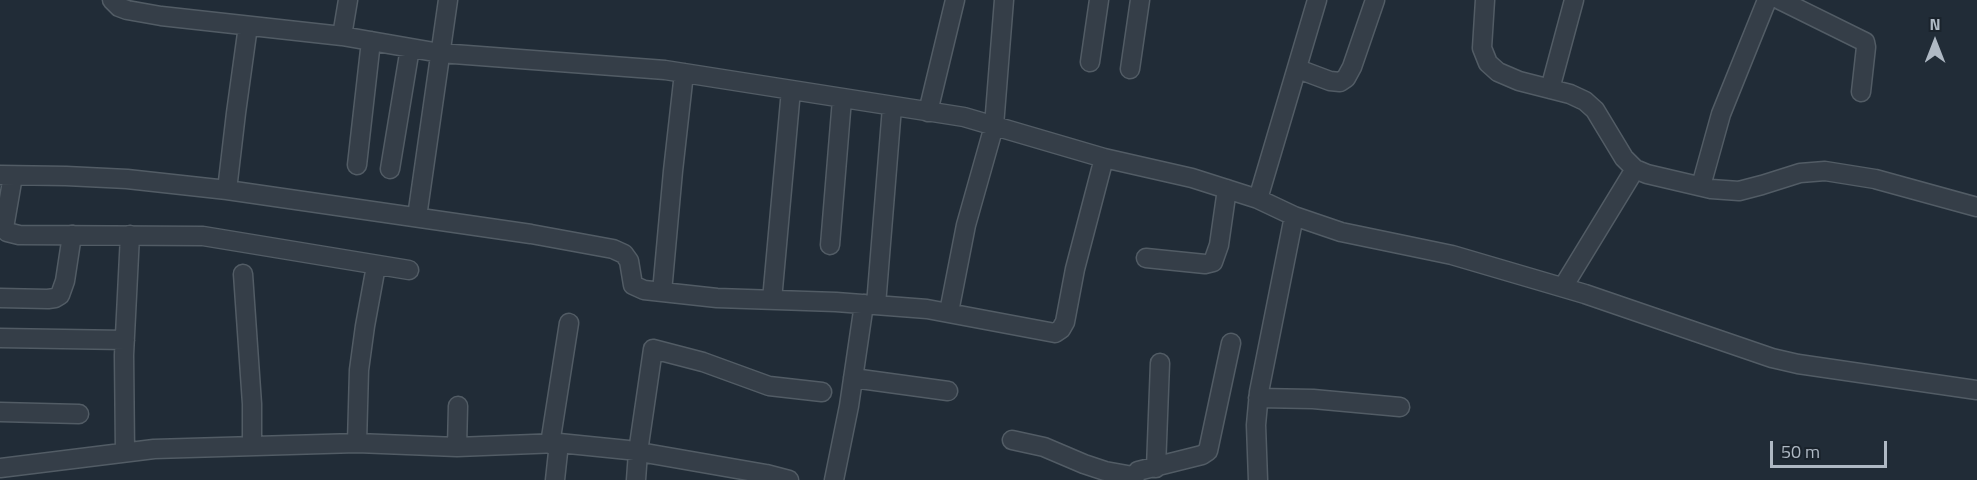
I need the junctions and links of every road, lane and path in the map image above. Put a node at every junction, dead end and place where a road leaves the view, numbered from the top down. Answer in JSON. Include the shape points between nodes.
{"nodes":[{"id":1,"x":112,"y":0,"type":"edge"},
{"id":2,"x":348,"y":0,"type":"edge"},
{"id":3,"x":448,"y":0,"type":"edge"},
{"id":4,"x":955,"y":0,"type":"edge"},
{"id":5,"x":1004,"y":0,"type":"edge"},
{"id":6,"x":1099,"y":0,"type":"edge"},
{"id":7,"x":1140,"y":0,"type":"edge"},
{"id":8,"x":1317,"y":0,"type":"edge"},
{"id":9,"x":1375,"y":0,"type":"edge"},
{"id":10,"x":1485,"y":0,"type":"edge"},
{"id":11,"x":1574,"y":0,"type":"edge"},
{"id":12,"x":1767,"y":0,"type":"edge"},
{"id":13,"x":1780,"y":0,"type":"edge"},
{"id":14,"x":248,"y":26,"type":"junction"},
{"id":15,"x":342,"y":36,"type":"junction"},
{"id":16,"x":370,"y":41,"type":"junction"},
{"id":17,"x":410,"y":48,"type":"junction"},
{"id":18,"x":440,"y":53,"type":"junction"},
{"id":19,"x":1090,"y":62,"type":"dead end"},
{"id":20,"x":1130,"y":69,"type":"dead end"},
{"id":21,"x":1298,"y":69,"type":"junction"},
{"id":22,"x":684,"y":73,"type":"junction"},
{"id":23,"x":1550,"y":89,"type":"junction"},
{"id":24,"x":791,"y":90,"type":"junction"},
{"id":25,"x":1861,"y":92,"type":"dead end"},
{"id":26,"x":842,"y":99,"type":"junction"},
{"id":27,"x":892,"y":106,"type":"junction"},
{"id":28,"x":928,"y":112,"type":"junction"},
{"id":29,"x":994,"y":126,"type":"junction"},
{"id":30,"x":1104,"y":158,"type":"junction"},
{"id":31,"x":357,"y":165,"type":"dead end"},
{"id":32,"x":390,"y":169,"type":"dead end"},
{"id":33,"x":1635,"y":169,"type":"junction"},
{"id":34,"x":6,"y":176,"type":"edge"},
{"id":35,"x":1701,"y":186,"type":"junction"},
{"id":36,"x":1227,"y":189,"type":"junction"},
{"id":37,"x":227,"y":190,"type":"junction"},
{"id":38,"x":1258,"y":199,"type":"junction"},
{"id":39,"x":1977,"y":207,"type":"edge"},
{"id":40,"x":1294,"y":216,"type":"junction"},
{"id":41,"x":417,"y":217,"type":"junction"},
{"id":42,"x":72,"y":235,"type":"junction"},
{"id":43,"x":130,"y":235,"type":"junction"},
{"id":44,"x":830,"y":245,"type":"dead end"},
{"id":45,"x":1146,"y":258,"type":"dead end"},
{"id":46,"x":376,"y":266,"type":"junction"},
{"id":47,"x":409,"y":270,"type":"dead end"},
{"id":48,"x":243,"y":274,"type":"dead end"},
{"id":49,"x":1563,"y":287,"type":"junction"},
{"id":50,"x":662,"y":292,"type":"junction"},
{"id":51,"x":0,"y":298,"type":"edge"},
{"id":52,"x":772,"y":300,"type":"junction"},
{"id":53,"x":870,"y":304,"type":"junction"},
{"id":54,"x":949,"y":312,"type":"junction"},
{"id":55,"x":569,"y":323,"type":"dead end"},
{"id":56,"x":0,"y":338,"type":"edge"},
{"id":57,"x":125,"y":340,"type":"junction"},
{"id":58,"x":1231,"y":343,"type":"dead end"},
{"id":59,"x":1160,"y":363,"type":"dead end"},
{"id":60,"x":853,"y":378,"type":"junction"},
{"id":61,"x":1977,"y":390,"type":"edge"},
{"id":62,"x":948,"y":391,"type":"dead end"},
{"id":63,"x":822,"y":392,"type":"dead end"},
{"id":64,"x":1258,"y":398,"type":"junction"},
{"id":65,"x":458,"y":406,"type":"dead end"},
{"id":66,"x":1400,"y":406,"type":"dead end"},
{"id":67,"x":0,"y":412,"type":"edge"},
{"id":68,"x":79,"y":414,"type":"dead end"},
{"id":69,"x":1012,"y":440,"type":"dead end"},
{"id":70,"x":357,"y":443,"type":"junction"},
{"id":71,"x":555,"y":443,"type":"junction"},
{"id":72,"x":252,"y":446,"type":"junction"},
{"id":73,"x":457,"y":447,"type":"junction"},
{"id":74,"x":125,"y":452,"type":"junction"},
{"id":75,"x":638,"y":452,"type":"junction"},
{"id":76,"x":0,"y":468,"type":"edge"},
{"id":77,"x":1155,"y":468,"type":"junction"},
{"id":78,"x":1133,"y":478,"type":"edge"},
{"id":79,"x":555,"y":480,"type":"edge"},
{"id":80,"x":636,"y":480,"type":"edge"},
{"id":81,"x":789,"y":480,"type":"edge"},
{"id":82,"x":834,"y":480,"type":"edge"},
{"id":83,"x":1258,"y":480,"type":"edge"}],
"edges":[{"from":1,"to":14,"type":"street","via":[[118,8],[127,10]]},
{"from":2,"to":15,"type":"street"},
{"from":3,"to":18,"type":"street"},
{"from":4,"to":28,"type":"street"},
{"from":5,"to":29,"type":"street"},
{"from":6,"to":19,"type":"street"},
{"from":7,"to":20,"type":"street"},
{"from":8,"to":21,"type":"street"},
{"from":9,"to":21,"type":"street","via":[[1346,78],[1330,81]]},
{"from":10,"to":23,"type":"street","via":[[1482,48],[1488,63],[1519,81]]},
{"from":11,"to":23,"type":"street"},
{"from":12,"to":35,"type":"street","via":[[1722,114]]},
{"from":13,"to":25,"type":"street","via":[[1865,42]]},
{"from":14,"to":15,"type":"street"},
{"from":14,"to":37,"type":"street"},
{"from":15,"to":16,"type":"street"},
{"from":16,"to":17,"type":"street"},
{"from":16,"to":31,"type":"street"},
{"from":17,"to":18,"type":"street"},
{"from":17,"to":32,"type":"street"},
{"from":18,"to":22,"type":"street"},
{"from":18,"to":41,"type":"street"},
{"from":21,"to":38,"type":"street"},
{"from":22,"to":24,"type":"street"},
{"from":22,"to":50,"type":"street"},
{"from":23,"to":33,"type":"street","via":[[1585,101],[1595,110]]},
{"from":24,"to":26,"type":"street"},
{"from":24,"to":52,"type":"street"},
{"from":26,"to":27,"type":"street"},
{"from":26,"to":44,"type":"street"},
{"from":27,"to":28,"type":"street"},
{"from":27,"to":53,"type":"street"},
{"from":28,"to":29,"type":"street"},
{"from":29,"to":30,"type":"street"},
{"from":29,"to":54,"type":"street","via":[[966,225]]},
{"from":30,"to":36,"type":"street"},
{"from":30,"to":54,"type":"street","via":[[1061,329],[1045,332]]},
{"from":33,"to":35,"type":"street"},
{"from":33,"to":49,"type":"street"},
{"from":34,"to":37,"type":"street","via":[[127,179]]},
{"from":34,"to":42,"type":"street","via":[[4,228],[8,232]]},
{"from":35,"to":39,"type":"street","via":[[1739,191],[1800,173],[1825,171],[1875,179]]},
{"from":36,"to":38,"type":"street"},
{"from":36,"to":45,"type":"street","via":[[1213,262]]},
{"from":37,"to":41,"type":"street"},
{"from":38,"to":40,"type":"street"},
{"from":40,"to":49,"type":"street","via":[[1341,232],[1452,255]]},
{"from":40,"to":64,"type":"street"},
{"from":41,"to":50,"type":"street","via":[[613,249],[629,261],[633,285]]},
{"from":42,"to":43,"type":"street"},
{"from":42,"to":51,"type":"street","via":[[60,295],[48,299]]},
{"from":43,"to":46,"type":"street","via":[[228,239]]},
{"from":43,"to":57,"type":"street"},
{"from":46,"to":47,"type":"street"},
{"from":46,"to":70,"type":"street","via":[[359,370]]},
{"from":48,"to":72,"type":"street"},
{"from":49,"to":61,"type":"street","via":[[1772,358]]},
{"from":50,"to":52,"type":"street"},
{"from":52,"to":53,"type":"street"},
{"from":53,"to":54,"type":"street"},
{"from":53,"to":60,"type":"street"},
{"from":55,"to":71,"type":"street"},
{"from":56,"to":57,"type":"street"},
{"from":57,"to":74,"type":"street"},
{"from":58,"to":77,"type":"street","via":[[1208,451]]},
{"from":59,"to":77,"type":"street"},
{"from":60,"to":62,"type":"street"},
{"from":60,"to":82,"type":"street"},
{"from":63,"to":75,"type":"street","via":[[769,386],[653,349]]},
{"from":64,"to":66,"type":"street"},
{"from":64,"to":83,"type":"street"},
{"from":65,"to":73,"type":"street"},
{"from":67,"to":68,"type":"street"},
{"from":69,"to":78,"type":"street"},
{"from":70,"to":72,"type":"street"},
{"from":70,"to":73,"type":"street"},
{"from":71,"to":73,"type":"street"},
{"from":71,"to":75,"type":"street"},
{"from":71,"to":79,"type":"street"},
{"from":72,"to":74,"type":"street"},
{"from":74,"to":76,"type":"street"},
{"from":75,"to":80,"type":"street"},
{"from":75,"to":81,"type":"street"},
{"from":77,"to":78,"type":"street","via":[[1137,471]]}]}
